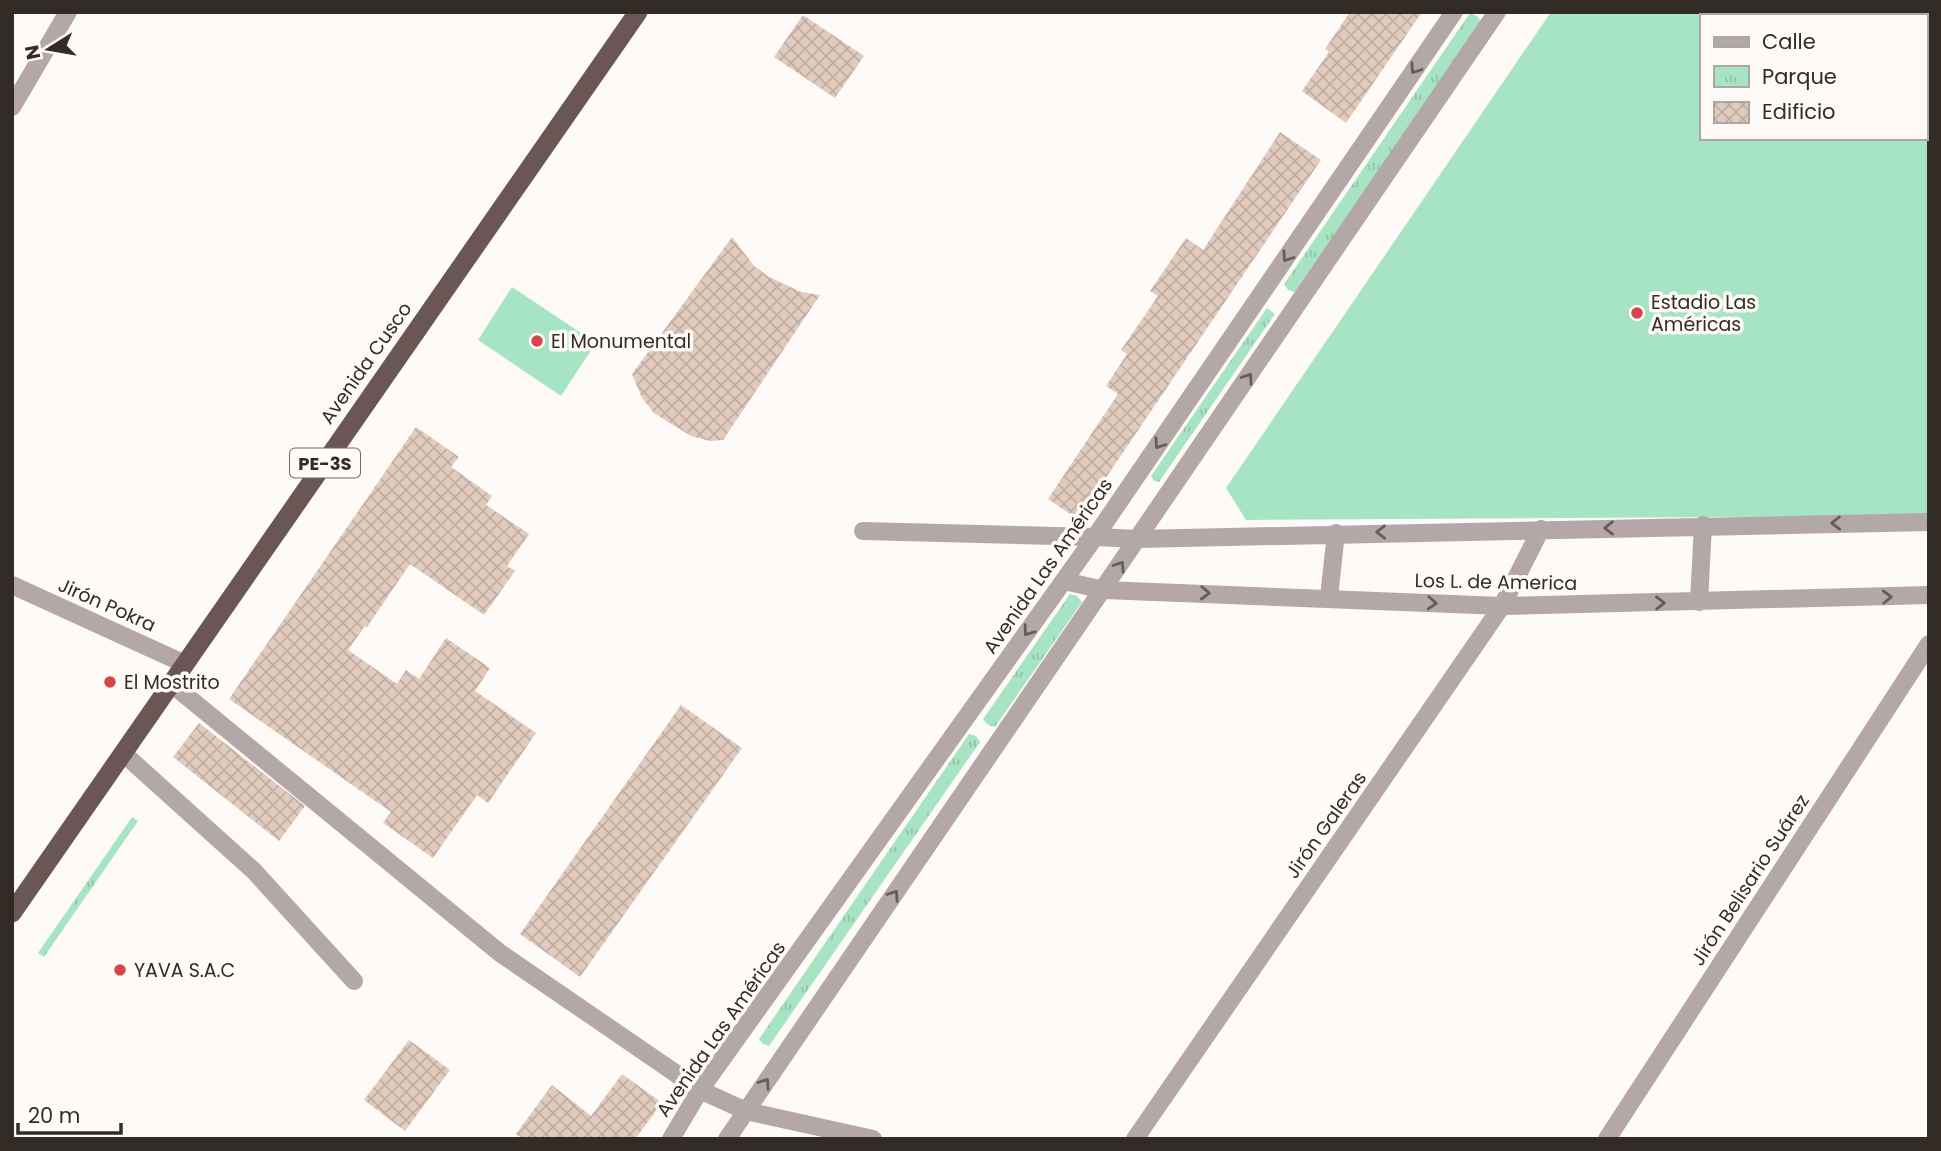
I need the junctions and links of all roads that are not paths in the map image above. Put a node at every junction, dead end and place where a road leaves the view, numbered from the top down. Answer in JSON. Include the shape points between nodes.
{"nodes":[{"id":1,"x":68,"y":12,"type":"edge"},
{"id":2,"x":638,"y":12,"type":"edge"},
{"id":3,"x":1454,"y":12,"type":"edge"},
{"id":4,"x":1497,"y":12,"type":"edge"},
{"id":5,"x":12,"y":107,"type":"edge"},
{"id":6,"x":1929,"y":522,"type":"edge"},
{"id":7,"x":1703,"y":525,"type":"junction"},
{"id":8,"x":1542,"y":529,"type":"junction"},
{"id":9,"x":863,"y":531,"type":"dead end"},
{"id":10,"x":1336,"y":533,"type":"junction"},
{"id":11,"x":1095,"y":537,"type":"junction"},
{"id":12,"x":1138,"y":539,"type":"junction"},
{"id":13,"x":1064,"y":581,"type":"junction"},
{"id":14,"x":12,"y":585,"type":"edge"},
{"id":15,"x":1104,"y":590,"type":"junction"},
{"id":16,"x":1929,"y":596,"type":"edge"},
{"id":17,"x":1329,"y":597,"type":"junction"},
{"id":18,"x":1699,"y":602,"type":"junction"},
{"id":19,"x":1502,"y":606,"type":"junction"},
{"id":20,"x":1929,"y":644,"type":"edge"},
{"id":21,"x":185,"y":664,"type":"junction"},
{"id":22,"x":173,"y":685,"type":"junction"},
{"id":23,"x":124,"y":754,"type":"junction"},
{"id":24,"x":12,"y":913,"type":"edge"},
{"id":25,"x":354,"y":981,"type":"dead end"},
{"id":26,"x":700,"y":1090,"type":"junction"},
{"id":27,"x":746,"y":1111,"type":"junction"},
{"id":28,"x":671,"y":1139,"type":"edge"},
{"id":29,"x":727,"y":1139,"type":"edge"},
{"id":30,"x":873,"y":1139,"type":"edge"},
{"id":31,"x":1135,"y":1139,"type":"edge"},
{"id":32,"x":1607,"y":1139,"type":"edge"}],
"edges":[{"from":1,"to":5,"type":"street"},
{"from":2,"to":21,"type":"highway","name":"Avenida Cusco","number":"PE-3S"},
{"from":3,"to":11,"type":"street","name":"Avenida Las Américas","one_way":true},
{"from":12,"to":4,"type":"street","one_way":true},
{"from":6,"to":7,"type":"street","one_way":true},
{"from":7,"to":8,"type":"street","one_way":true},
{"from":7,"to":18,"type":"street"},
{"from":8,"to":10,"type":"street","one_way":true},
{"from":8,"to":19,"type":"street","name":"Jirón Galeras"},
{"from":9,"to":11,"type":"street"},
{"from":10,"to":12,"type":"street"},
{"from":10,"to":17,"type":"street"},
{"from":11,"to":12,"type":"street"},
{"from":11,"to":13,"type":"street","name":"Avenida Las Américas"},
{"from":15,"to":12,"type":"street","one_way":true},
{"from":13,"to":15,"type":"street","name":"Los L. de America"},
{"from":13,"to":26,"type":"street","name":"Avenida Las Américas","one_way":true},
{"from":14,"to":21,"type":"street","name":"Jirón Pokra"},
{"from":15,"to":17,"type":"street","name":"Los L. de America","one_way":true},
{"from":27,"to":15,"type":"street","one_way":true},
{"from":18,"to":16,"type":"street","name":"Los L. de America","one_way":true},
{"from":17,"to":19,"type":"street","name":"Los L. de America","one_way":true},
{"from":19,"to":18,"type":"street","name":"Los L. de America","one_way":true},
{"from":19,"to":31,"type":"street","name":"Jirón Galeras"},
{"from":20,"to":32,"type":"street","name":"Jirón Belisario Suárez"},
{"from":21,"to":22,"type":"highway","name":"Avenida Cusco","number":"PE-3S"},
{"from":22,"to":23,"type":"highway","name":"Avenida Cusco","number":"PE-3S"},
{"from":22,"to":26,"type":"street","via":[[500,953]]},
{"from":23,"to":24,"type":"highway","name":"Avenida Cusco","number":"PE-3S"},
{"from":23,"to":25,"type":"street","via":[[254,871]]},
{"from":26,"to":27,"type":"street"},
{"from":26,"to":28,"type":"street","name":"Avenida Las Américas"},
{"from":27,"to":29,"type":"street"},
{"from":27,"to":30,"type":"street"}]}
